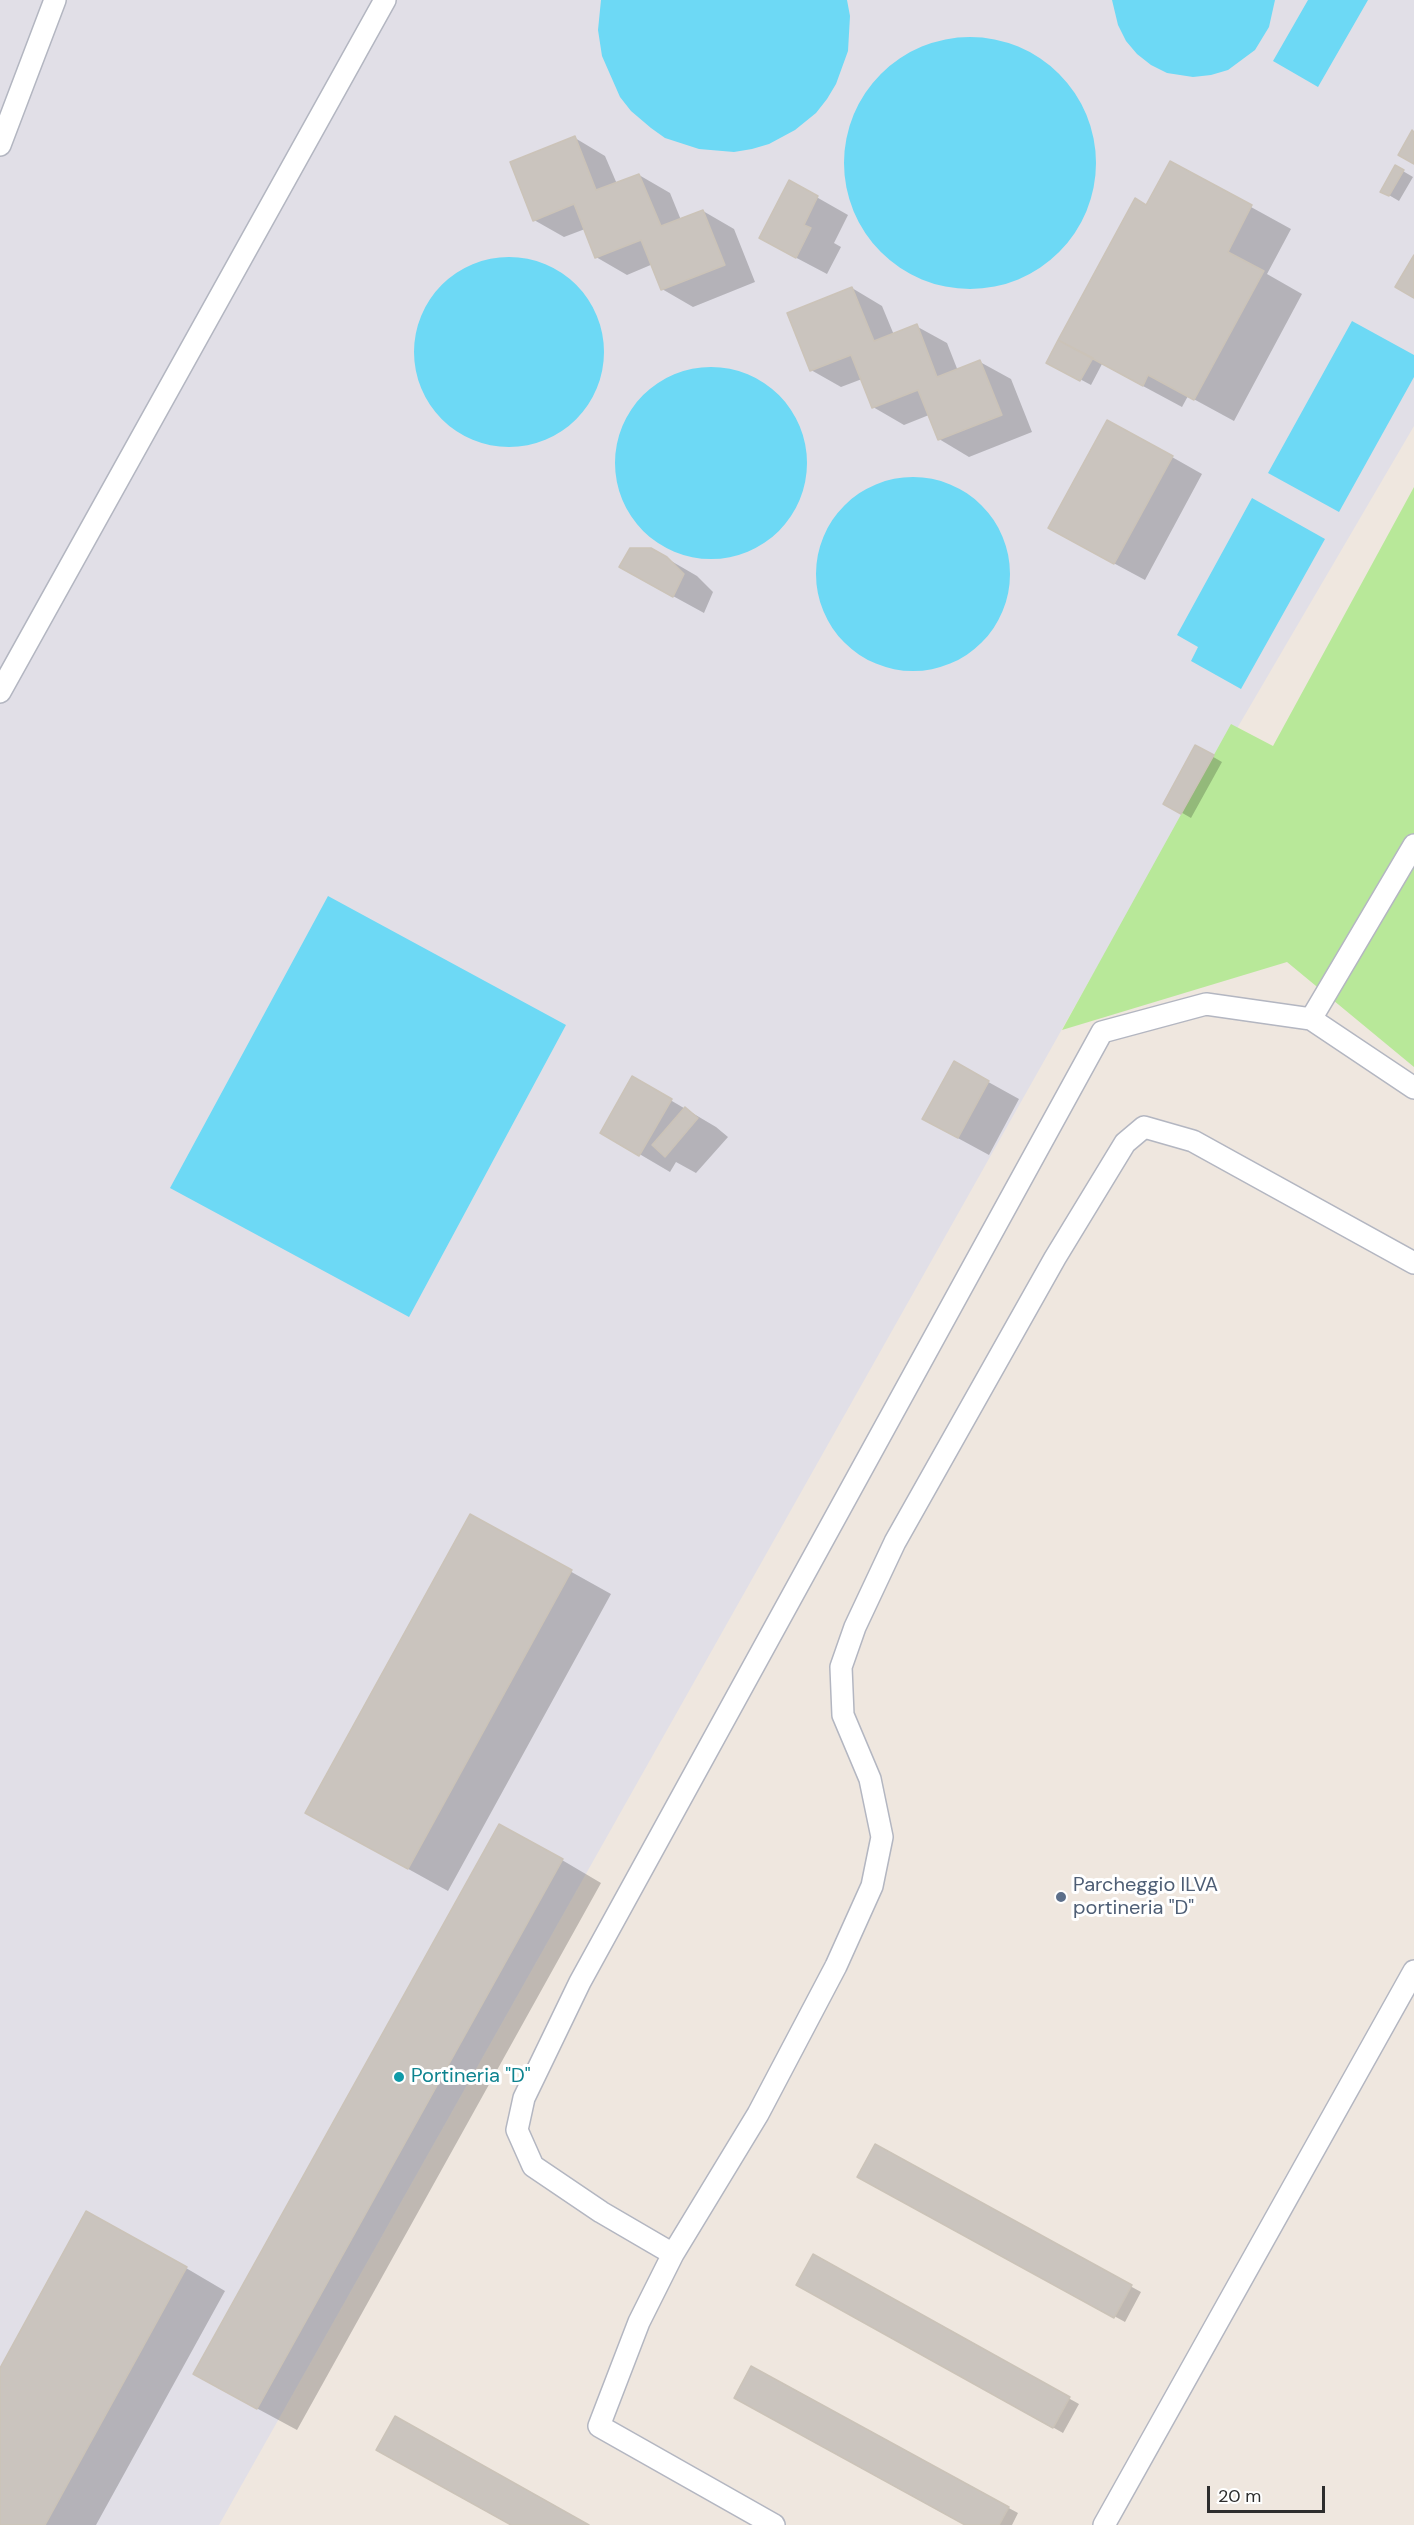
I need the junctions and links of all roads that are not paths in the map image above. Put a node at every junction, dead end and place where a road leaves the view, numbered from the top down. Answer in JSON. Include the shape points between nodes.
{"nodes":[{"id":1,"x":55,"y":0,"type":"edge"},
{"id":2,"x":385,"y":0,"type":"edge"},
{"id":3,"x":0,"y":145,"type":"edge"},
{"id":4,"x":0,"y":692,"type":"edge"},
{"id":5,"x":1414,"y":844,"type":"edge"},
{"id":6,"x":1311,"y":1019,"type":"junction"},
{"id":7,"x":1414,"y":1088,"type":"edge"},
{"id":8,"x":1414,"y":1263,"type":"edge"},
{"id":9,"x":1414,"y":1971,"type":"edge"},
{"id":10,"x":673,"y":2254,"type":"junction"},
{"id":11,"x":774,"y":2525,"type":"edge"},
{"id":12,"x":1104,"y":2525,"type":"edge"}],
"edges":[{"from":1,"to":3,"type":"lane"},
{"from":2,"to":4,"type":"lane"},
{"from":5,"to":6,"type":"lane"},
{"from":6,"to":7,"type":"lane"},
{"from":6,"to":10,"type":"lane","via":[[1206,1004],[1102,1032],[580,1982],[524,2098],[517,2130],[533,2166]]},
{"from":8,"to":10,"type":"lane","via":[[1193,1141],[1144,1127],[1125,1143],[1055,1258],[895,1542],[855,1627],[841,1667],[843,1715],[870,1779],[882,1837],[872,1887],[764,2104]]},
{"from":9,"to":12,"type":"lane"},
{"from":10,"to":11,"type":"lane","via":[[639,2322],[598,2426]]}]}
